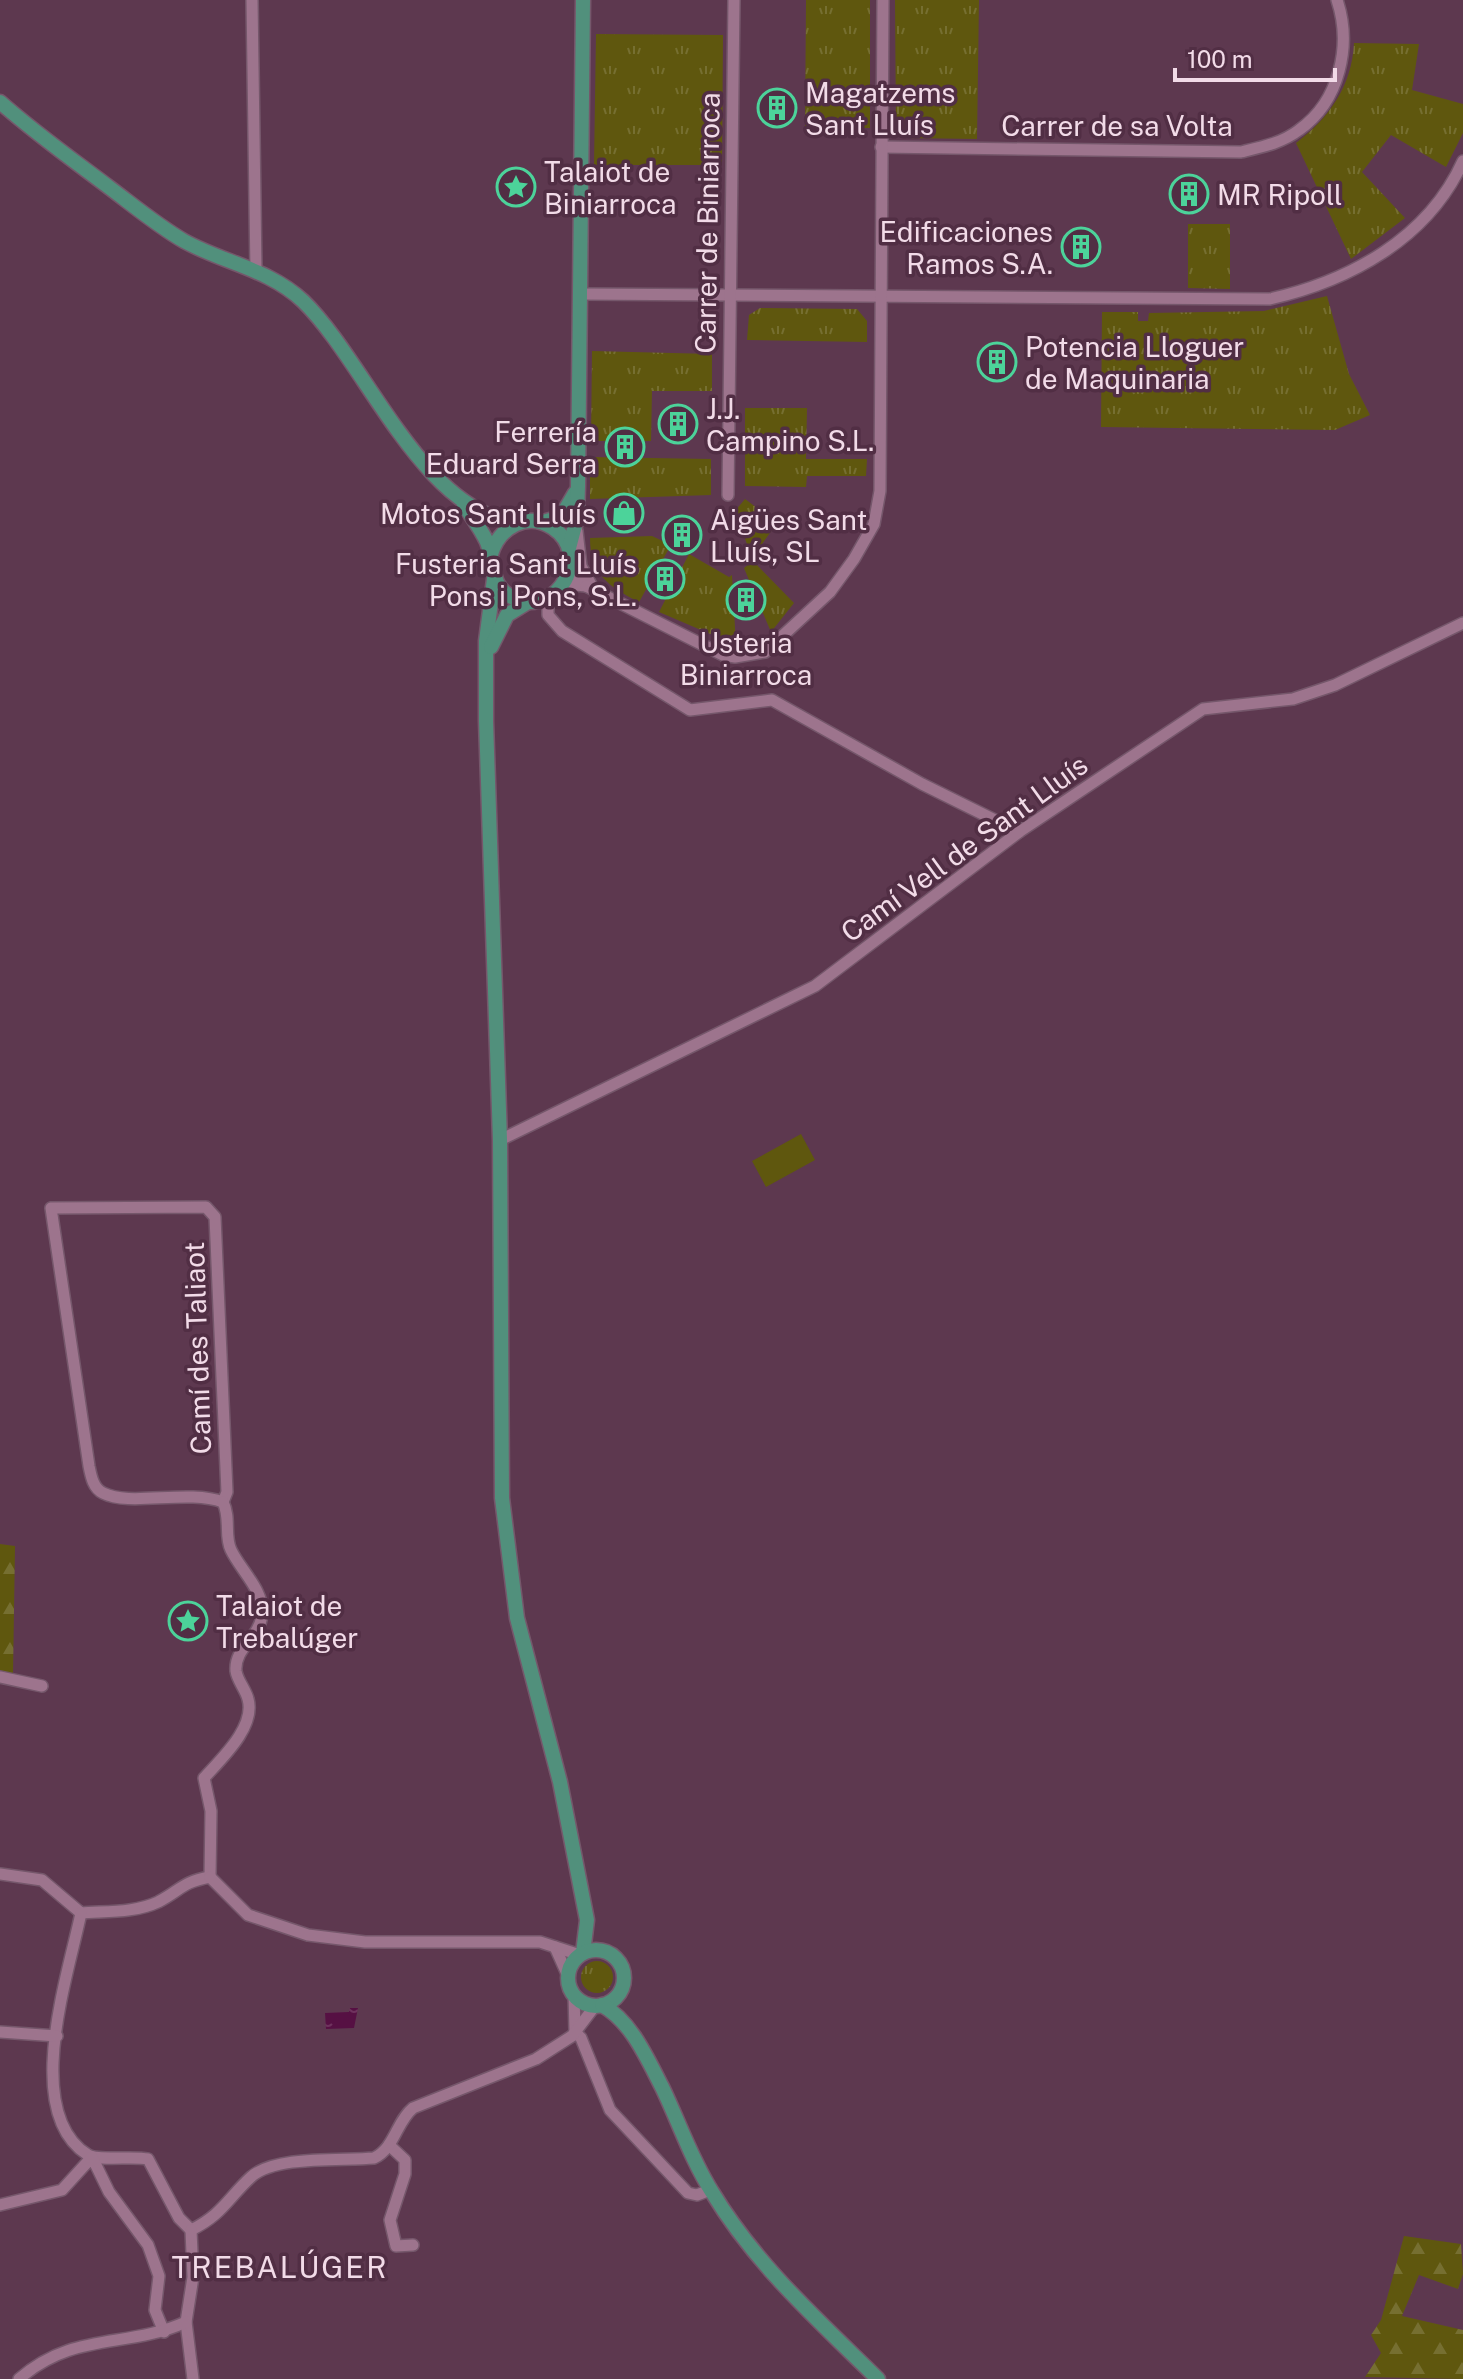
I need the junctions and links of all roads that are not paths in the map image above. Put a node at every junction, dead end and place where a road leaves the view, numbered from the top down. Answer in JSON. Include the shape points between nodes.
{"nodes":[{"id":1,"x":252,"y":0,"type":"edge"},
{"id":2,"x":583,"y":0,"type":"edge"},
{"id":3,"x":734,"y":0,"type":"edge"},
{"id":4,"x":883,"y":0,"type":"edge"},
{"id":5,"x":1337,"y":0,"type":"edge"},
{"id":6,"x":0,"y":102,"type":"edge"},
{"id":7,"x":881,"y":147,"type":"junction"},
{"id":8,"x":1463,"y":161,"type":"edge"},
{"id":9,"x":256,"y":271,"type":"junction"},
{"id":10,"x":581,"y":294,"type":"junction"},
{"id":11,"x":730,"y":296,"type":"junction"},
{"id":12,"x":880,"y":298,"type":"junction"},
{"id":13,"x":578,"y":486,"type":"junction"},
{"id":14,"x":457,"y":495,"type":"junction"},
{"id":15,"x":728,"y":495,"type":"dead end"},
{"id":16,"x":577,"y":518,"type":"junction"},
{"id":17,"x":541,"y":522,"type":"junction"},
{"id":18,"x":517,"y":523,"type":"junction"},
{"id":19,"x":569,"y":548,"type":"junction"},
{"id":20,"x":491,"y":554,"type":"junction"},
{"id":21,"x":571,"y":567,"type":"junction"},
{"id":22,"x":494,"y":579,"type":"junction"},
{"id":23,"x":564,"y":584,"type":"junction"},
{"id":24,"x":590,"y":588,"type":"junction"},
{"id":25,"x":548,"y":598,"type":"junction"},
{"id":26,"x":528,"y":602,"type":"junction"},
{"id":27,"x":1463,"y":623,"type":"edge"},
{"id":28,"x":486,"y":658,"type":"junction"},
{"id":29,"x":1019,"y":832,"type":"junction"},
{"id":30,"x":500,"y":1140,"type":"junction"},
{"id":31,"x":223,"y":1502,"type":"junction"},
{"id":32,"x":0,"y":1677,"type":"edge"},
{"id":33,"x":42,"y":1686,"type":"dead end"},
{"id":34,"x":0,"y":1874,"type":"edge"},
{"id":35,"x":210,"y":1877,"type":"junction"},
{"id":36,"x":81,"y":1913,"type":"junction"},
{"id":37,"x":587,"y":1920,"type":"junction"},
{"id":38,"x":553,"y":1945,"type":"junction"},
{"id":39,"x":609,"y":1953,"type":"junction"},
{"id":40,"x":582,"y":1954,"type":"junction"},
{"id":41,"x":568,"y":1976,"type":"junction"},
{"id":42,"x":619,"y":1993,"type":"junction"},
{"id":43,"x":574,"y":1994,"type":"junction"},
{"id":44,"x":598,"y":2005,"type":"junction"},
{"id":45,"x":625,"y":2024,"type":"junction"},
{"id":46,"x":0,"y":2032,"type":"edge"},
{"id":47,"x":575,"y":2032,"type":"junction"},
{"id":48,"x":57,"y":2036,"type":"junction"},
{"id":49,"x":389,"y":2145,"type":"junction"},
{"id":50,"x":92,"y":2157,"type":"junction"},
{"id":51,"x":710,"y":2190,"type":"junction"},
{"id":52,"x":0,"y":2205,"type":"edge"},
{"id":53,"x":191,"y":2230,"type":"junction"},
{"id":54,"x":413,"y":2245,"type":"dead end"},
{"id":55,"x":186,"y":2322,"type":"junction"},
{"id":56,"x":164,"y":2332,"type":"junction"},
{"id":57,"x":19,"y":2379,"type":"edge"},
{"id":58,"x":193,"y":2379,"type":"edge"},
{"id":59,"x":878,"y":2379,"type":"edge"}],
"edges":[{"from":1,"to":9,"type":"street"},
{"from":2,"to":10,"type":"main road"},
{"from":3,"to":11,"type":"street","name":"Carrer de Biniarroca"},
{"from":4,"to":7,"type":"street"},
{"from":5,"to":7,"type":"street","name":"Carrer de sa Volta","via":[[1345,28],[1335,83],[1321,109],[1300,130],[1274,144],[1241,152]]},
{"from":6,"to":9,"type":"main road","via":[[163,228]]},
{"from":7,"to":12,"type":"street"},
{"from":8,"to":12,"type":"street","via":[[1434,205],[1367,265],[1315,288],[1270,299]]},
{"from":9,"to":14,"type":"main road","via":[[302,301],[407,443]]},
{"from":10,"to":11,"type":"street"},
{"from":10,"to":13,"type":"main road"},
{"from":11,"to":12,"type":"street"},
{"from":11,"to":15,"type":"street","name":"Carrer de Biniarroca"},
{"from":12,"to":24,"type":"street","via":[[880,491],[874,524],[830,592],[765,652],[735,657]]},
{"from":13,"to":16,"type":"main road"},
{"from":13,"to":17,"type":"main road","via":[[561,517]]},
{"from":14,"to":18,"type":"main road","via":[[488,517]]},
{"from":14,"to":20,"type":"main road"},
{"from":16,"to":19,"type":"main road"},
{"from":16,"to":24,"type":"street","via":[[581,566]]},
{"from":17,"to":18,"type":"main road"},
{"from":17,"to":19,"type":"main road","via":[[553,527]]},
{"from":18,"to":20,"type":"main road","via":[[500,535]]},
{"from":19,"to":21,"type":"main road"},
{"from":20,"to":22,"type":"main road"},
{"from":21,"to":23,"type":"main road"},
{"from":21,"to":24,"type":"street"},
{"from":22,"to":26,"type":"main road","via":[[508,595]]},
{"from":22,"to":28,"type":"main road"},
{"from":23,"to":24,"type":"street"},
{"from":23,"to":25,"type":"main road"},
{"from":25,"to":26,"type":"main road"},
{"from":25,"to":29,"type":"street","via":[[548,615],[562,631],[690,710],[772,700]]},
{"from":26,"to":28,"type":"main road","via":[[507,615]]},
{"from":27,"to":29,"type":"street","name":"Camí Vell de Sant Lluís","via":[[1335,685],[1293,699],[1203,709]]},
{"from":28,"to":30,"type":"main road"},
{"from":29,"to":30,"type":"street","name":"Camí Vell de Sant Lluís","via":[[815,986]]},
{"from":30,"to":37,"type":"main road","via":[[502,1498],[517,1618],[560,1782]]},
{"from":31,"to":31,"type":"street","name":"Camí des Taliaot","via":[[227,1492],[214,1212],[206,1207],[51,1208],[94,1486],[121,1497],[203,1495]]},
{"from":31,"to":35,"type":"street","via":[[229,1547],[257,1592],[263,1613],[259,1629],[239,1653],[236,1671],[250,1702],[244,1726],[204,1778],[211,1811]]},
{"from":32,"to":33,"type":"street"},
{"from":34,"to":36,"type":"street","via":[[42,1880]]},
{"from":35,"to":36,"type":"street","via":[[186,1882],[137,1909]]},
{"from":35,"to":38,"type":"street","via":[[248,1915],[308,1935],[365,1942]]},
{"from":36,"to":48,"type":"street"},
{"from":37,"to":39,"type":"main road"},
{"from":37,"to":40,"type":"main road"},
{"from":38,"to":40,"type":"street"},
{"from":38,"to":41,"type":"street"},
{"from":39,"to":40,"type":"main road"},
{"from":39,"to":42,"type":"main road","via":[[623,1971]]},
{"from":40,"to":41,"type":"main road"},
{"from":41,"to":43,"type":"main road"},
{"from":42,"to":44,"type":"main road"},
{"from":42,"to":45,"type":"main road"},
{"from":43,"to":44,"type":"main road"},
{"from":43,"to":47,"type":"street"},
{"from":44,"to":45,"type":"main road"},
{"from":44,"to":47,"type":"street"},
{"from":45,"to":51,"type":"main road","via":[[657,2076]]},
{"from":46,"to":48,"type":"street"},
{"from":47,"to":49,"type":"street","via":[[510,2072],[413,2108]]},
{"from":47,"to":51,"type":"street","via":[[604,2100],[620,2123],[688,2193]]},
{"from":48,"to":50,"type":"street","via":[[51,2079],[59,2119],[69,2139]]},
{"from":49,"to":53,"type":"street","via":[[374,2158],[270,2165],[252,2176],[225,2209]]},
{"from":49,"to":54,"type":"street","via":[[405,2160],[390,2220],[396,2246]]},
{"from":50,"to":52,"type":"street","via":[[62,2190]]},
{"from":50,"to":53,"type":"street","via":[[148,2159],[179,2218]]},
{"from":50,"to":56,"type":"street","via":[[109,2192],[148,2245],[159,2276],[155,2310]]},
{"from":51,"to":59,"type":"main road","via":[[745,2243]]},
{"from":53,"to":55,"type":"street","via":[[193,2277]]},
{"from":55,"to":56,"type":"street"},
{"from":55,"to":58,"type":"street"},
{"from":56,"to":57,"type":"street","via":[[84,2344],[51,2356]]}]}
